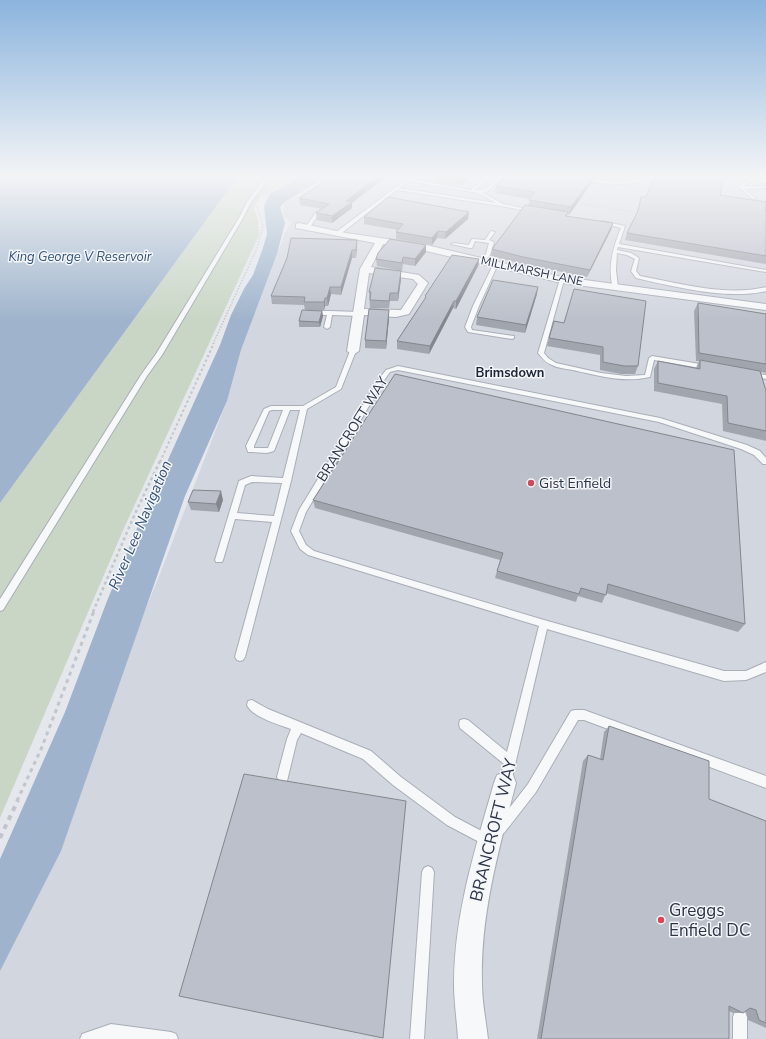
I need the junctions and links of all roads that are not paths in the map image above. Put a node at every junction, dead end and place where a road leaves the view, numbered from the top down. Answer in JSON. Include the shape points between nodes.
{"nodes":[{"id":1,"x":238,"y":223,"type":"edge"},
{"id":2,"x":307,"y":223,"type":"edge"},
{"id":3,"x":351,"y":223,"type":"edge"},
{"id":4,"x":608,"y":223,"type":"edge"},
{"id":5,"x":303,"y":227,"type":"joint"},
{"id":6,"x":493,"y":232,"type":"dead end"},
{"id":7,"x":337,"y":234,"type":"junction"},
{"id":8,"x":381,"y":240,"type":"junction"},
{"id":9,"x":486,"y":241,"type":"junction"},
{"id":10,"x":453,"y":244,"type":"dead end"},
{"id":11,"x":616,"y":245,"type":"junction"},
{"id":12,"x":615,"y":250,"type":"junction"},
{"id":13,"x":482,"y":260,"type":"junction"},
{"id":14,"x":496,"y":264,"type":"junction"},
{"id":15,"x":365,"y":269,"type":"junction"},
{"id":16,"x":766,"y":271,"type":"edge"},
{"id":17,"x":562,"y":280,"type":"junction"},
{"id":18,"x":616,"y":287,"type":"junction"},
{"id":19,"x":766,"y":289,"type":"edge"},
{"id":20,"x":766,"y":307,"type":"edge"},
{"id":21,"x":303,"y":313,"type":"edge"},
{"id":22,"x":330,"y":313,"type":"junction"},
{"id":23,"x":359,"y":313,"type":"junction"},
{"id":24,"x":326,"y":327,"type":"dead end"},
{"id":25,"x":512,"y":337,"type":"dead end"},
{"id":26,"x":353,"y":351,"type":"joint"},
{"id":27,"x":712,"y":368,"type":"edge"},
{"id":28,"x":743,"y":373,"type":"edge"},
{"id":29,"x":766,"y":378,"type":"edge"},
{"id":30,"x":287,"y":408,"type":"junction"},
{"id":31,"x":304,"y":408,"type":"junction"},
{"id":32,"x":766,"y":462,"type":"edge"},
{"id":33,"x":287,"y":481,"type":"junction"},
{"id":34,"x":232,"y":516,"type":"junction"},
{"id":35,"x":277,"y":519,"type":"junction"},
{"id":36,"x":219,"y":560,"type":"dead end"},
{"id":37,"x":0,"y":607,"type":"edge"},
{"id":38,"x":544,"y":624,"type":"junction"},
{"id":39,"x":240,"y":657,"type":"dead end"},
{"id":40,"x":766,"y":667,"type":"edge"},
{"id":41,"x":252,"y":705,"type":"dead end"},
{"id":42,"x":464,"y":724,"type":"dead end"},
{"id":43,"x":298,"y":727,"type":"junction"},
{"id":44,"x":507,"y":772,"type":"junction"},
{"id":45,"x":283,"y":777,"type":"dead end"},
{"id":46,"x":766,"y":782,"type":"edge"},
{"id":47,"x":490,"y":842,"type":"junction"},
{"id":48,"x":428,"y":872,"type":"dead end"},
{"id":49,"x":740,"y":1017,"type":"edge"},
{"id":50,"x":87,"y":1039,"type":"edge"},
{"id":51,"x":171,"y":1039,"type":"edge"},
{"id":52,"x":417,"y":1039,"type":"edge"},
{"id":53,"x":473,"y":1039,"type":"edge"},
{"id":54,"x":740,"y":1039,"type":"edge"}],
"edges":[{"from":1,"to":37,"type":"lane","via":[[159,355],[144,375]]},
{"from":2,"to":5,"type":"lane"},
{"from":3,"to":7,"type":"lane"},
{"from":4,"to":11,"type":"lane","via":[[623,227]]},
{"from":5,"to":7,"type":"street","name":"MILLMARSH LANE"},
{"from":6,"to":9,"type":"lane"},
{"from":7,"to":8,"type":"street","name":"MILLMARSH LANE"},
{"from":8,"to":13,"type":"street","name":"MILLMARSH LANE"},
{"from":8,"to":15,"type":"street"},
{"from":9,"to":10,"type":"lane","via":[[474,240],[470,248]]},
{"from":9,"to":13,"type":"lane","via":[[492,242],[488,255]]},
{"from":11,"to":12,"type":"lane"},
{"from":11,"to":16,"type":"lane"},
{"from":12,"to":18,"type":"lane","via":[[612,270]]},
{"from":12,"to":19,"type":"lane","via":[[637,259],[633,270],[638,277],[736,293]]},
{"from":13,"to":14,"type":"street","name":"MILLMARSH LANE"},
{"from":14,"to":17,"type":"street","name":"MILLMARSH LANE"},
{"from":14,"to":25,"type":"lane","via":[[468,327],[470,331]]},
{"from":15,"to":23,"type":"street"},
{"from":15,"to":23,"type":"street","via":[[416,277],[422,283],[405,312]]},
{"from":17,"to":18,"type":"street","name":"MILLMARSH LANE"},
{"from":17,"to":27,"type":"lane","via":[[541,353],[554,364],[639,379],[648,376],[650,360],[654,357]]},
{"from":18,"to":20,"type":"street","name":"MILLMARSH LANE"},
{"from":21,"to":22,"type":"lane"},
{"from":22,"to":23,"type":"lane"},
{"from":22,"to":24,"type":"lane"},
{"from":23,"to":26,"type":"street"},
{"from":26,"to":31,"type":"lane","via":[[339,388]]},
{"from":28,"to":29,"type":"lane"},
{"from":30,"to":30,"type":"lane","via":[[271,448],[267,451],[251,450],[250,446],[266,410]]},
{"from":30,"to":31,"type":"lane"},
{"from":31,"to":33,"type":"lane"},
{"from":32,"to":38,"type":"lane","name":"BRANCROFT WAY","via":[[757,453],[744,447],[660,420],[414,370],[398,368],[388,371],[302,512],[295,531],[298,541],[311,553]]},
{"from":33,"to":34,"type":"lane","via":[[246,480],[242,483]]},
{"from":33,"to":35,"type":"lane"},
{"from":34,"to":35,"type":"lane"},
{"from":34,"to":36,"type":"lane"},
{"from":35,"to":39,"type":"lane"},
{"from":38,"to":40,"type":"lane","name":"BRANCROFT WAY","via":[[724,676],[739,678]]},
{"from":38,"to":44,"type":"lane","name":"BRANCROFT WAY"},
{"from":41,"to":43,"type":"lane","via":[[264,713]]},
{"from":42,"to":44,"type":"lane"},
{"from":43,"to":45,"type":"lane","via":[[292,739]]},
{"from":43,"to":47,"type":"lane","via":[[367,755],[397,781],[451,820]]},
{"from":44,"to":47,"type":"street","name":"BRANCROFT WAY"},
{"from":46,"to":47,"type":"lane","via":[[584,715],[575,715],[532,788]]},
{"from":47,"to":53,"type":"street","name":"BRANCROFT WAY","via":[[480,876],[469,954],[468,984]]},
{"from":48,"to":52,"type":"lane"},
{"from":49,"to":54,"type":"lane"},
{"from":50,"to":51,"type":"lane","via":[[111,1031]]}]}
